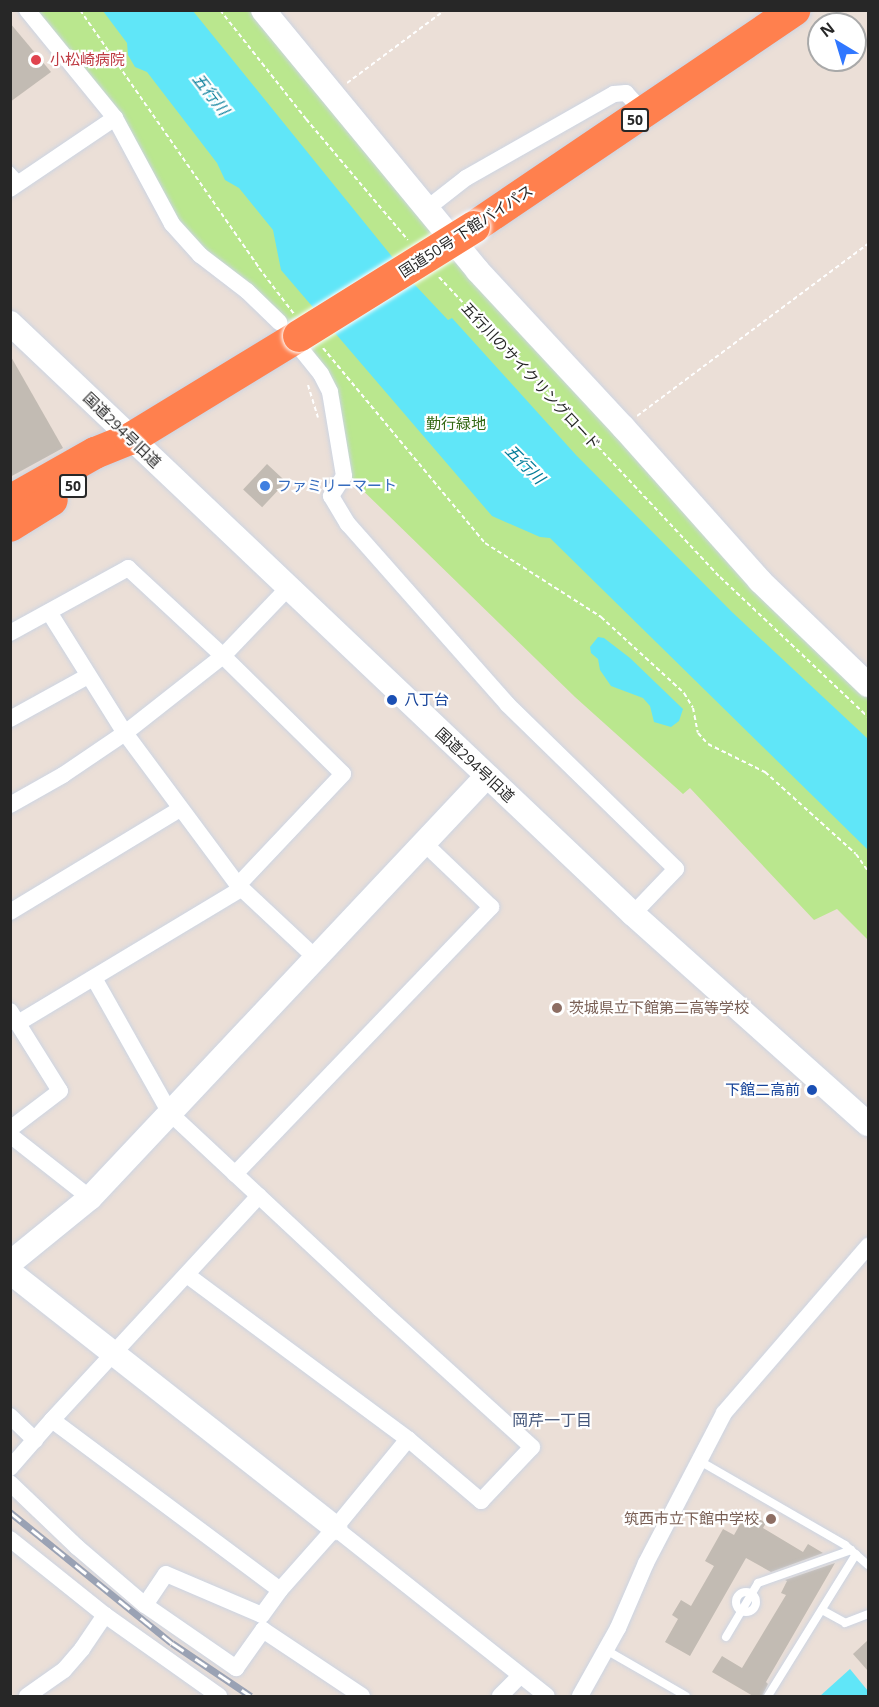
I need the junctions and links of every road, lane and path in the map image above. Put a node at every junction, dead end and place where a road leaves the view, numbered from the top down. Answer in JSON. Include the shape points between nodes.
{"nodes":[{"id":1,"x":27,"y":10,"type":"edge"},
{"id":2,"x":80,"y":10,"type":"edge"},
{"id":3,"x":220,"y":10,"type":"edge"},
{"id":4,"x":263,"y":10,"type":"edge"},
{"id":5,"x":445,"y":10,"type":"edge"},
{"id":6,"x":794,"y":10,"type":"edge"},
{"id":7,"x":331,"y":95,"type":"junction"},
{"id":8,"x":645,"y":114,"type":"junction"},
{"id":9,"x":115,"y":118,"type":"junction"},
{"id":10,"x":14,"y":180,"type":"edge"},
{"id":11,"x":425,"y":210,"type":"junction"},
{"id":12,"x":868,"y":244,"type":"edge"},
{"id":13,"x":412,"y":245,"type":"dead end"},
{"id":14,"x":438,"y":276,"type":"dead end"},
{"id":15,"x":10,"y":323,"type":"edge"},
{"id":16,"x":299,"y":333,"type":"junction"},
{"id":17,"x":623,"y":427,"type":"junction"},
{"id":18,"x":130,"y":439,"type":"junction"},
{"id":19,"x":10,"y":501,"type":"edge"},
{"id":20,"x":10,"y":526,"type":"edge"},
{"id":21,"x":287,"y":589,"type":"junction"},
{"id":22,"x":49,"y":612,"type":"junction"},
{"id":23,"x":10,"y":633,"type":"edge"},
{"id":24,"x":224,"y":656,"type":"junction"},
{"id":25,"x":88,"y":676,"type":"junction"},
{"id":26,"x":868,"y":685,"type":"edge"},
{"id":27,"x":868,"y":717,"type":"edge"},
{"id":28,"x":10,"y":719,"type":"edge"},
{"id":29,"x":125,"y":733,"type":"junction"},
{"id":30,"x":487,"y":776,"type":"junction"},
{"id":31,"x":10,"y":805,"type":"edge"},
{"id":32,"x":180,"y":808,"type":"junction"},
{"id":33,"x":424,"y":843,"type":"junction"},
{"id":34,"x":868,"y":871,"type":"edge"},
{"id":35,"x":239,"y":887,"type":"junction"},
{"id":36,"x":10,"y":912,"type":"edge"},
{"id":37,"x":633,"y":914,"type":"junction"},
{"id":38,"x":316,"y":958,"type":"junction"},
{"id":39,"x":94,"y":978,"type":"junction"},
{"id":40,"x":14,"y":1017,"type":"edge"},
{"id":41,"x":170,"y":1113,"type":"junction"},
{"id":42,"x":868,"y":1124,"type":"edge"},
{"id":43,"x":10,"y":1129,"type":"edge"},
{"id":44,"x":10,"y":1135,"type":"edge"},
{"id":45,"x":235,"y":1174,"type":"junction"},
{"id":46,"x":259,"y":1196,"type":"junction"},
{"id":47,"x":90,"y":1198,"type":"junction"},
{"id":48,"x":868,"y":1246,"type":"edge"},
{"id":49,"x":10,"y":1263,"type":"edge"},
{"id":50,"x":10,"y":1272,"type":"edge"},
{"id":51,"x":187,"y":1275,"type":"junction"},
{"id":52,"x":115,"y":1355,"type":"junction"},
{"id":53,"x":10,"y":1416,"type":"edge"},
{"id":54,"x":51,"y":1420,"type":"junction"},
{"id":55,"x":408,"y":1439,"type":"junction"},
{"id":56,"x":35,"y":1440,"type":"junction"},
{"id":57,"x":698,"y":1460,"type":"junction"},
{"id":58,"x":10,"y":1468,"type":"edge"},
{"id":59,"x":10,"y":1483,"type":"edge"},
{"id":60,"x":335,"y":1528,"type":"junction"},
{"id":61,"x":13,"y":1547,"type":"edge"},
{"id":62,"x":854,"y":1552,"type":"junction"},
{"id":63,"x":868,"y":1565,"type":"edge"},
{"id":64,"x":280,"y":1590,"type":"junction"},
{"id":65,"x":752,"y":1593,"type":"junction"},
{"id":66,"x":735,"y":1595,"type":"junction"},
{"id":67,"x":145,"y":1605,"type":"junction"},
{"id":68,"x":754,"y":1608,"type":"junction"},
{"id":69,"x":822,"y":1610,"type":"junction"},
{"id":70,"x":742,"y":1611,"type":"junction"},
{"id":71,"x":868,"y":1614,"type":"edge"},
{"id":72,"x":105,"y":1615,"type":"junction"},
{"id":73,"x":262,"y":1622,"type":"junction"},
{"id":74,"x":726,"y":1637,"type":"dead end"},
{"id":75,"x":606,"y":1650,"type":"junction"},
{"id":76,"x":520,"y":1676,"type":"junction"},
{"id":77,"x":197,"y":1682,"type":"junction"},
{"id":78,"x":27,"y":1696,"type":"edge"},
{"id":79,"x":187,"y":1696,"type":"edge"},
{"id":80,"x":219,"y":1696,"type":"edge"},
{"id":81,"x":362,"y":1696,"type":"edge"},
{"id":82,"x":500,"y":1696,"type":"edge"},
{"id":83,"x":546,"y":1696,"type":"edge"},
{"id":84,"x":580,"y":1696,"type":"edge"},
{"id":85,"x":686,"y":1696,"type":"edge"},
{"id":86,"x":768,"y":1696,"type":"edge"}],
"edges":[{"from":1,"to":9,"type":"street"},
{"from":2,"to":16,"type":"path","via":[[259,268]]},
{"from":3,"to":13,"type":"path"},
{"from":4,"to":7,"type":"street"},
{"from":5,"to":7,"type":"path"},
{"from":6,"to":8,"type":"highway","name":"国道50号 下館バイパス","number":"50"},
{"from":7,"to":11,"type":"street"},
{"from":8,"to":11,"type":"street","via":[[626,93],[614,94],[466,178]]},
{"from":8,"to":16,"type":"highway","name":"国道50号 下館バイパス","number":"50","bridge":true,"via":[[474,227]]},
{"from":9,"to":10,"type":"street"},
{"from":9,"to":16,"type":"street","via":[[172,225],[200,255]]},
{"from":11,"to":17,"type":"street"},
{"from":12,"to":17,"type":"path"},
{"from":14,"to":27,"type":"path","name":"五行川のサイクリングロード","via":[[720,577]]},
{"from":15,"to":18,"type":"street","name":"国道294号旧道"},
{"from":16,"to":18,"type":"highway","name":"国道50号 下館バイパス","number":"50"},
{"from":16,"to":34,"type":"path","via":[[484,543],[601,617],[684,693],[693,708],[698,733],[708,744],[765,772],[856,854]]},
{"from":16,"to":37,"type":"street","via":[[330,392],[344,476],[331,496],[348,524],[507,704],[676,869]]},
{"from":17,"to":26,"type":"street","via":[[760,581]]},
{"from":18,"to":19,"type":"highway","name":"国道50号 下館バイパス","number":"50","via":[[95,453]]},
{"from":18,"to":20,"type":"highway","name":"国道50号 下館バイパス","number":"50","via":[[106,464]]},
{"from":18,"to":21,"type":"street","name":"国道294号旧道"},
{"from":21,"to":24,"type":"street"},
{"from":21,"to":30,"type":"street","name":"国道294号旧道"},
{"from":22,"to":23,"type":"street"},
{"from":22,"to":24,"type":"street","via":[[128,568]]},
{"from":22,"to":25,"type":"street"},
{"from":24,"to":29,"type":"street"},
{"from":24,"to":35,"type":"street","via":[[343,774]]},
{"from":25,"to":28,"type":"street"},
{"from":25,"to":29,"type":"street"},
{"from":29,"to":31,"type":"street","via":[[63,776]]},
{"from":29,"to":32,"type":"street"},
{"from":30,"to":33,"type":"street"},
{"from":30,"to":37,"type":"street","name":"国道294号旧道"},
{"from":32,"to":35,"type":"street"},
{"from":32,"to":36,"type":"street"},
{"from":33,"to":38,"type":"street"},
{"from":33,"to":45,"type":"street","via":[[491,907]]},
{"from":35,"to":38,"type":"street"},
{"from":35,"to":39,"type":"street"},
{"from":37,"to":42,"type":"street","name":"国道294号旧道"},
{"from":38,"to":41,"type":"street"},
{"from":39,"to":40,"type":"street"},
{"from":39,"to":41,"type":"street"},
{"from":40,"to":43,"type":"street","via":[[60,1091]]},
{"from":41,"to":45,"type":"street"},
{"from":41,"to":47,"type":"street"},
{"from":44,"to":47,"type":"street"},
{"from":45,"to":46,"type":"street"},
{"from":46,"to":51,"type":"street"},
{"from":46,"to":55,"type":"street","via":[[532,1447],[481,1500]]},
{"from":47,"to":49,"type":"street"},
{"from":48,"to":57,"type":"street","via":[[731,1404]]},
{"from":50,"to":52,"type":"street"},
{"from":51,"to":52,"type":"street"},
{"from":51,"to":55,"type":"street"},
{"from":52,"to":54,"type":"street"},
{"from":52,"to":60,"type":"street"},
{"from":53,"to":56,"type":"street"},
{"from":54,"to":56,"type":"street"},
{"from":54,"to":64,"type":"street"},
{"from":55,"to":60,"type":"street"},
{"from":56,"to":58,"type":"street"},
{"from":57,"to":62,"type":"lane"},
{"from":57,"to":75,"type":"street"},
{"from":59,"to":67,"type":"street"},
{"from":60,"to":64,"type":"street"},
{"from":60,"to":76,"type":"street"},
{"from":61,"to":72,"type":"street"},
{"from":62,"to":63,"type":"lane"},
{"from":62,"to":65,"type":"lane","via":[[758,1583]]},
{"from":62,"to":69,"type":"lane"},
{"from":64,"to":73,"type":"street"},
{"from":65,"to":66,"type":"lane"},
{"from":65,"to":68,"type":"lane","via":[[756,1598]]},
{"from":66,"to":68,"type":"lane"},
{"from":66,"to":70,"type":"lane","via":[[736,1607]]},
{"from":67,"to":73,"type":"street","via":[[166,1574]]},
{"from":67,"to":73,"type":"street","via":[[236,1668]]},
{"from":68,"to":70,"type":"lane"},
{"from":69,"to":71,"type":"lane","via":[[845,1623]]},
{"from":69,"to":86,"type":"lane"},
{"from":70,"to":74,"type":"lane"},
{"from":72,"to":77,"type":"street"},
{"from":72,"to":78,"type":"street","via":[[64,1670]]},
{"from":73,"to":81,"type":"street"},
{"from":75,"to":84,"type":"street"},
{"from":75,"to":85,"type":"lane"},
{"from":76,"to":82,"type":"street"},
{"from":76,"to":83,"type":"street"},
{"from":77,"to":79,"type":"street"},
{"from":77,"to":80,"type":"street"}]}
